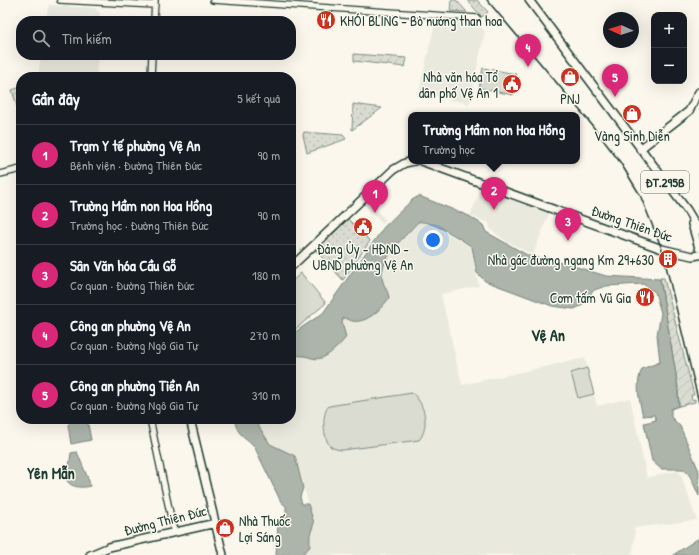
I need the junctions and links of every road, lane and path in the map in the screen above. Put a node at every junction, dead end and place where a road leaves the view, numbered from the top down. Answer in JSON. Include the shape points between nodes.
{"nodes":[{"id":1,"x":60,"y":0,"type":"edge"},
{"id":2,"x":213,"y":0,"type":"edge"},
{"id":3,"x":529,"y":0,"type":"edge"},
{"id":4,"x":155,"y":2,"type":"edge"},
{"id":5,"x":154,"y":16,"type":"edge"},
{"id":6,"x":477,"y":18,"type":"dead end"},
{"id":7,"x":152,"y":60,"type":"edge"},
{"id":8,"x":151,"y":72,"type":"edge"},
{"id":9,"x":699,"y":92,"type":"edge"},
{"id":10,"x":640,"y":149,"type":"junction"},
{"id":11,"x":408,"y":162,"type":"edge"},
{"id":12,"x":429,"y":164,"type":"edge"},
{"id":13,"x":16,"y":170,"type":"edge"},
{"id":14,"x":0,"y":174,"type":"edge"},
{"id":15,"x":690,"y":214,"type":"junction"},
{"id":16,"x":699,"y":230,"type":"edge"},
{"id":17,"x":699,"y":248,"type":"edge"},
{"id":18,"x":699,"y":255,"type":"edge"},
{"id":19,"x":296,"y":262,"type":"edge"},
{"id":20,"x":151,"y":424,"type":"edge"},
{"id":21,"x":191,"y":424,"type":"edge"},
{"id":22,"x":216,"y":522,"type":"junction"},
{"id":23,"x":174,"y":532,"type":"junction"},
{"id":24,"x":90,"y":555,"type":"edge"},
{"id":25,"x":223,"y":555,"type":"edge"}],
"edges":[{"from":1,"to":4,"type":"street"},
{"from":2,"to":6,"type":"street"},
{"from":3,"to":10,"type":"main road","number":"ĐT.295B"},
{"from":4,"to":5,"type":"street"},
{"from":7,"to":8,"type":"street"},
{"from":9,"to":10,"type":"main road","via":[[689,111]]},
{"from":10,"to":15,"type":"main road","number":"ĐT.295B"},
{"from":11,"to":19,"type":"main road","via":[[393,170]]},
{"from":12,"to":18,"type":"main road","name":"Đường Thiên Đức","via":[[662,249],[692,256]]},
{"from":13,"to":14,"type":"street"},
{"from":15,"to":16,"type":"main road","number":"ĐT.295B"},
{"from":15,"to":17,"type":"main road"},
{"from":20,"to":23,"type":"street"},
{"from":21,"to":22,"type":"main road","name":"Đường Thiên Đức"},
{"from":22,"to":23,"type":"main road","name":"Đường Thiên Đức"},
{"from":22,"to":25,"type":"main road"},
{"from":23,"to":24,"type":"main road","name":"Đường Thiên Đức","via":[[109,547]]}]}
